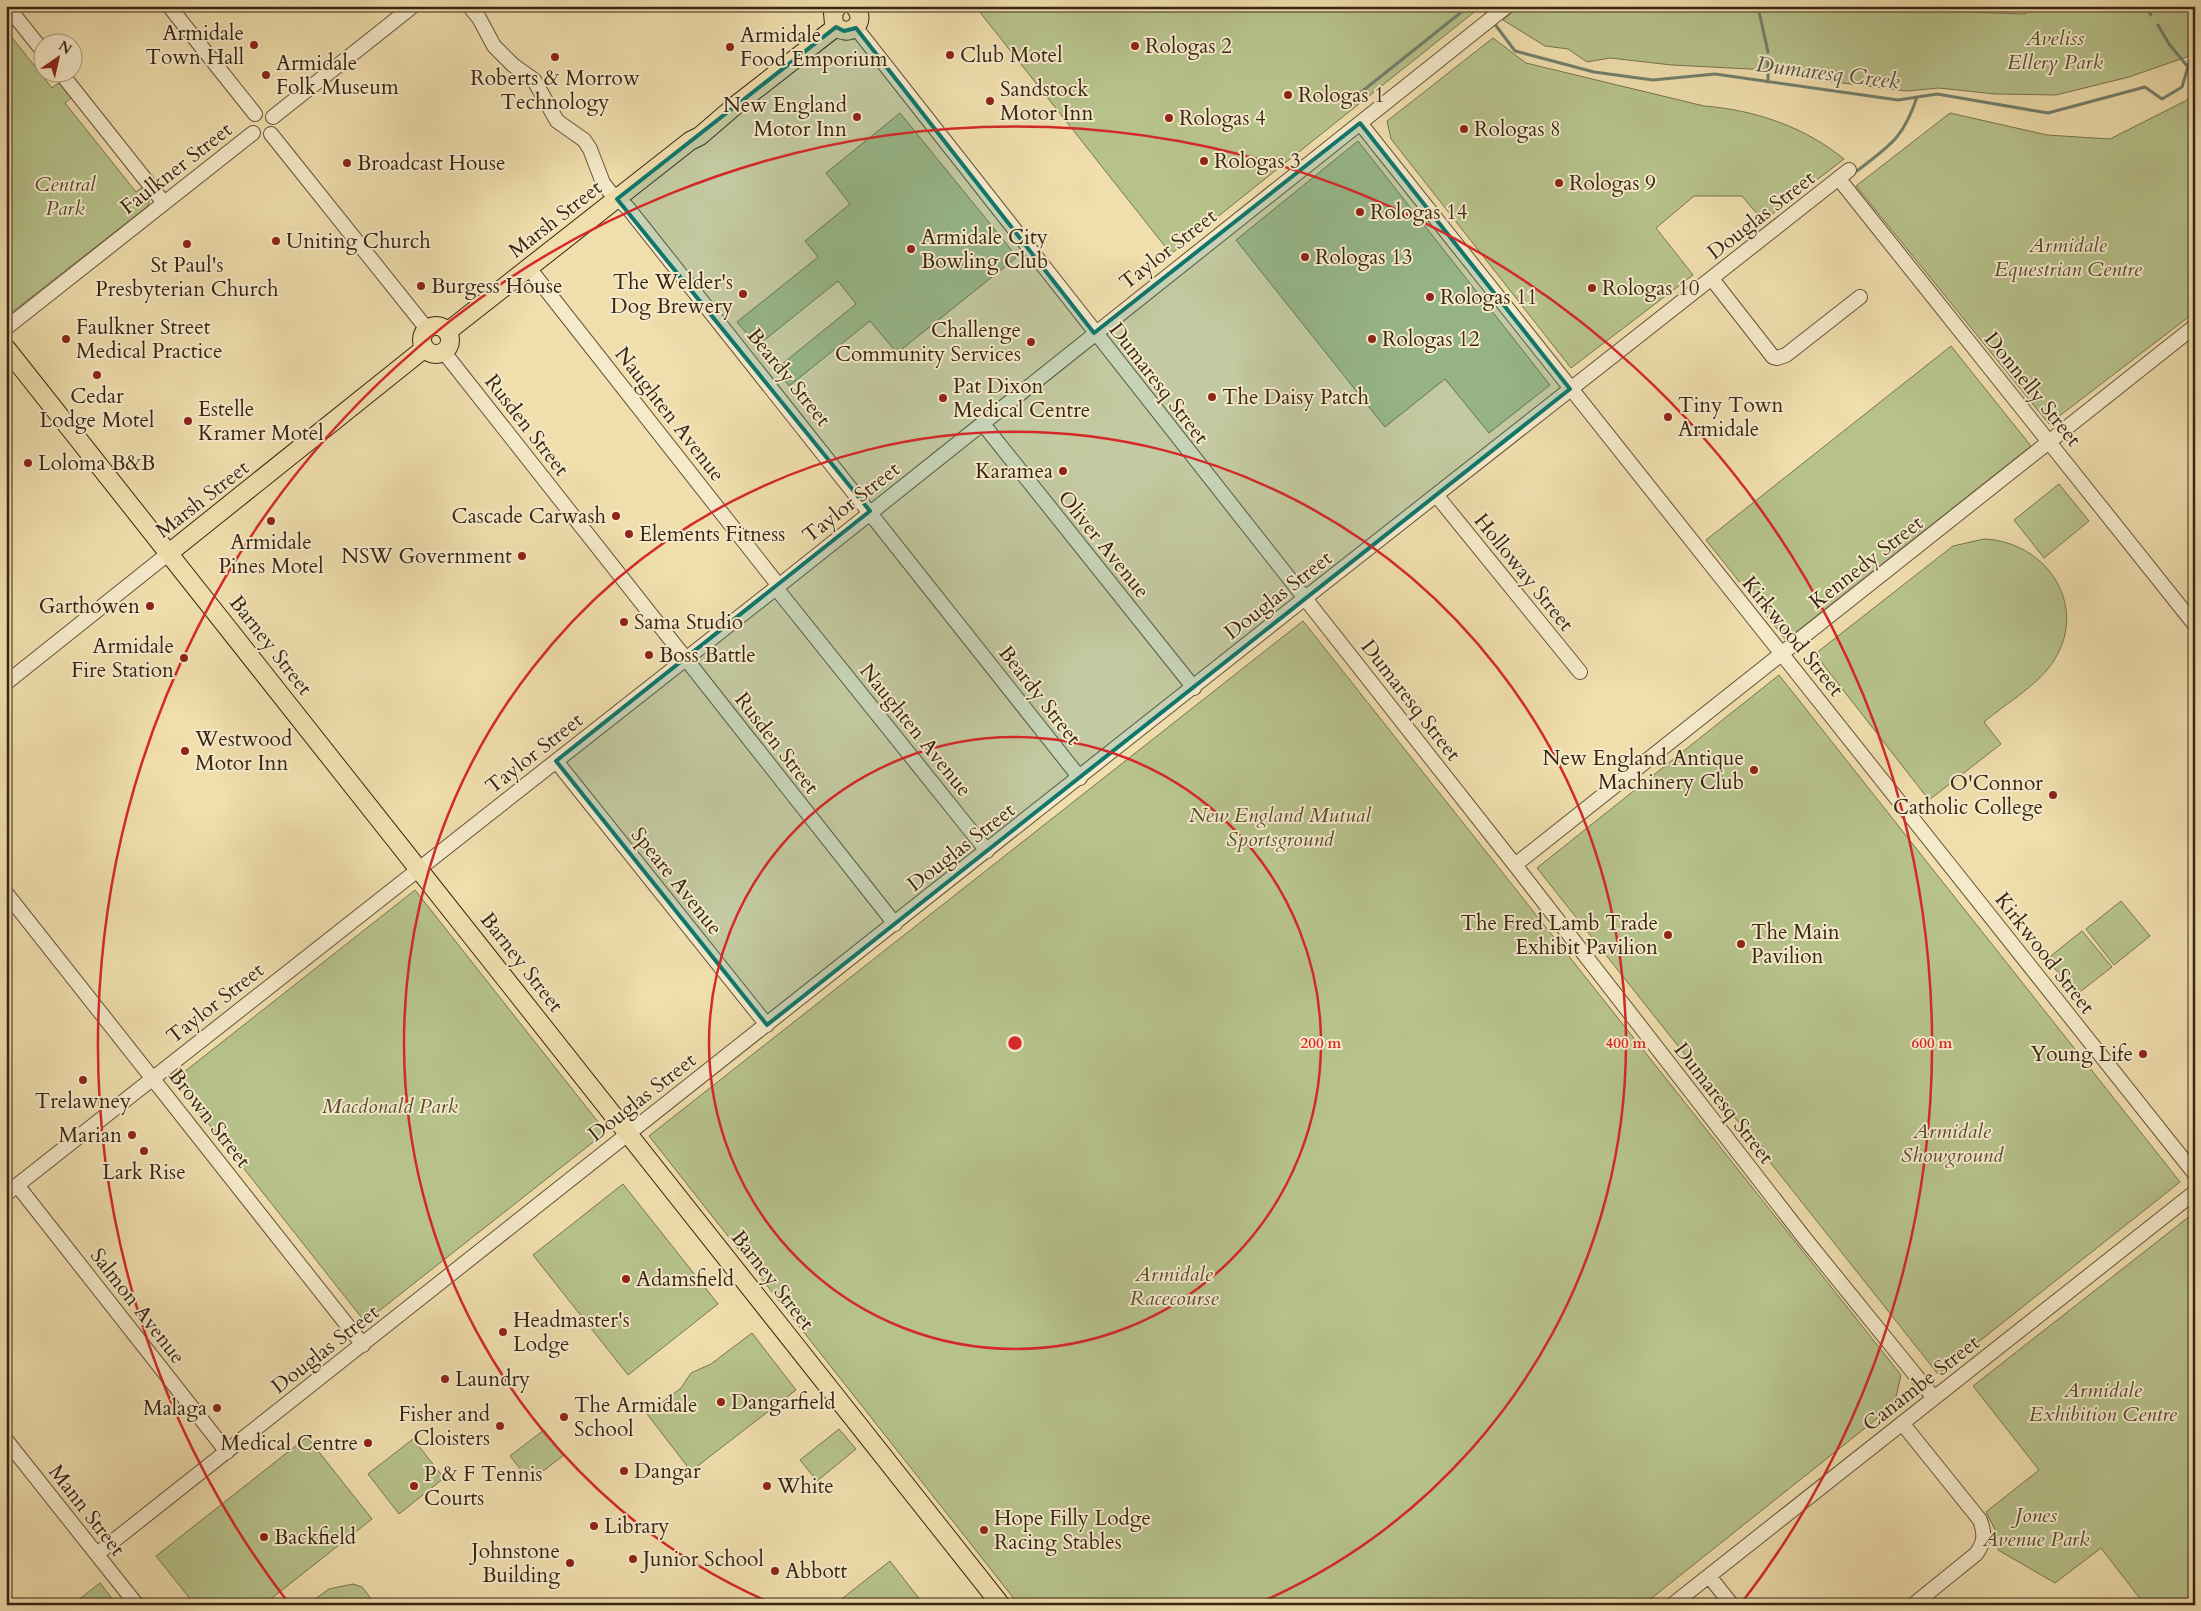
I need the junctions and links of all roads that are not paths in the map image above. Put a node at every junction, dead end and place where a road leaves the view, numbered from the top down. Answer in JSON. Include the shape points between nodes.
{"nodes":[{"id":1,"x":7,"y":6,"type":"edge"},
{"id":2,"x":170,"y":6,"type":"edge"},
{"id":3,"x":413,"y":6,"type":"edge"},
{"id":4,"x":469,"y":6,"type":"edge"},
{"id":5,"x":837,"y":6,"type":"edge"},
{"id":6,"x":858,"y":8,"type":"edge"},
{"id":7,"x":1504,"y":9,"type":"edge"},
{"id":8,"x":836,"y":27,"type":"junction"},
{"id":9,"x":856,"y":28,"type":"junction"},
{"id":10,"x":32,"y":37,"type":"edge"},
{"id":11,"x":68,"y":82,"type":"edge"},
{"id":12,"x":254,"y":114,"type":"junction"},
{"id":13,"x":272,"y":117,"type":"junction"},
{"id":14,"x":1360,"y":123,"type":"junction"},
{"id":15,"x":252,"y":133,"type":"junction"},
{"id":16,"x":270,"y":134,"type":"junction"},
{"id":17,"x":1844,"y":175,"type":"joint"},
{"id":18,"x":617,"y":199,"type":"junction"},
{"id":19,"x":164,"y":203,"type":"junction"},
{"id":20,"x":529,"y":268,"type":"junction"},
{"id":21,"x":1712,"y":279,"type":"junction"},
{"id":22,"x":1860,"y":297,"type":"dead end"},
{"id":23,"x":2195,"y":326,"type":"edge"},
{"id":24,"x":6,"y":328,"type":"edge"},
{"id":25,"x":427,"y":329,"type":"junction"},
{"id":26,"x":447,"y":332,"type":"junction"},
{"id":27,"x":1094,"y":333,"type":"junction"},
{"id":28,"x":6,"y":348,"type":"edge"},
{"id":29,"x":425,"y":348,"type":"junction"},
{"id":30,"x":443,"y":351,"type":"junction"},
{"id":31,"x":1570,"y":389,"type":"junction"},
{"id":32,"x":983,"y":424,"type":"junction"},
{"id":33,"x":2050,"y":442,"type":"junction"},
{"id":34,"x":1437,"y":496,"type":"junction"},
{"id":35,"x":870,"y":511,"type":"junction"},
{"id":36,"x":169,"y":553,"type":"junction"},
{"id":37,"x":777,"y":587,"type":"junction"},
{"id":38,"x":1305,"y":598,"type":"junction"},
{"id":39,"x":2195,"y":624,"type":"edge"},
{"id":40,"x":1782,"y":654,"type":"junction"},
{"id":41,"x":685,"y":659,"type":"junction"},
{"id":42,"x":1580,"y":672,"type":"dead end"},
{"id":43,"x":6,"y":683,"type":"edge"},
{"id":44,"x":1194,"y":688,"type":"junction"},
{"id":45,"x":556,"y":761,"type":"junction"},
{"id":46,"x":1080,"y":778,"type":"junction"},
{"id":47,"x":987,"y":851,"type":"junction"},
{"id":48,"x":1515,"y":865,"type":"junction"},
{"id":49,"x":418,"y":868,"type":"junction"},
{"id":50,"x":6,"y":893,"type":"edge"},
{"id":51,"x":895,"y":924,"type":"junction"},
{"id":52,"x":767,"y":1026,"type":"junction"},
{"id":53,"x":152,"y":1078,"type":"junction"},
{"id":54,"x":629,"y":1134,"type":"junction"},
{"id":55,"x":2195,"y":1174,"type":"edge"},
{"id":56,"x":12,"y":1189,"type":"edge"},
{"id":57,"x":2195,"y":1192,"type":"edge"},
{"id":58,"x":363,"y":1345,"type":"junction"},
{"id":59,"x":1934,"y":1398,"type":"junction"},
{"id":60,"x":1902,"y":1423,"type":"junction"},
{"id":61,"x":6,"y":1440,"type":"edge"},
{"id":62,"x":226,"y":1452,"type":"junction"},
{"id":63,"x":97,"y":1554,"type":"junction"},
{"id":64,"x":1709,"y":1576,"type":"junction"},
{"id":65,"x":137,"y":1605,"type":"edge"},
{"id":66,"x":1002,"y":1605,"type":"edge"},
{"id":67,"x":1672,"y":1605,"type":"edge"},
{"id":68,"x":1732,"y":1605,"type":"edge"},
{"id":69,"x":1913,"y":1605,"type":"edge"}],
"edges":[{"from":1,"to":10,"type":"street"},
{"from":2,"to":12,"type":"street"},
{"from":3,"to":13,"type":"street"},
{"from":4,"to":18,"type":"street","name":"Beardy Street","via":[[494,46],[534,80],[557,120],[584,140],[603,183]]},
{"from":5,"to":8,"type":"main road","via":[[832,16]]},
{"from":6,"to":9,"type":"main road","via":[[860,21]]},
{"from":7,"to":14,"type":"street","name":"Taylor Street"},
{"from":8,"to":9,"type":"main road","via":[[844,31]]},
{"from":8,"to":18,"type":"main road","name":"Marsh Street"},
{"from":9,"to":27,"type":"street","name":"Dumaresq Street"},
{"from":11,"to":19,"type":"street"},
{"from":12,"to":13,"type":"street","via":[[263,112]]},
{"from":12,"to":15,"type":"street","via":[[249,125]]},
{"from":13,"to":16,"type":"street","via":[[275,124]]},
{"from":14,"to":27,"type":"street","name":"Taylor Street"},
{"from":14,"to":31,"type":"street","name":"Kirkwood Street"},
{"from":15,"to":16,"type":"street","via":[[263,138]]},
{"from":15,"to":19,"type":"street","name":"Faulkner Street"},
{"from":16,"to":25,"type":"street"},
{"from":17,"to":21,"type":"street","name":"Douglas Street"},
{"from":17,"to":33,"type":"street","name":"Donnelly Street"},
{"from":18,"to":20,"type":"main road","name":"Marsh Street"},
{"from":18,"to":35,"type":"street","name":"Beardy Street","via":[[634,215]]},
{"from":19,"to":24,"type":"street","name":"Faulkner Street"},
{"from":20,"to":26,"type":"main road","name":"Marsh Street"},
{"from":20,"to":37,"type":"street","name":"Naughten Avenue"},
{"from":21,"to":22,"type":"street","via":[[1777,358],[1786,355]]},
{"from":21,"to":31,"type":"street","name":"Douglas Street"},
{"from":23,"to":33,"type":"street","name":"Kennedy Street"},
{"from":25,"to":26,"type":"main road","via":[[440,326]]},
{"from":25,"to":29,"type":"main road","via":[[422,339]]},
{"from":26,"to":30,"type":"main road","via":[[449,341]]},
{"from":27,"to":32,"type":"street","name":"Taylor Street"},
{"from":27,"to":38,"type":"street","name":"Dumaresq Street"},
{"from":28,"to":36,"type":"main road","name":"Barney Street"},
{"from":29,"to":30,"type":"main road","via":[[433,353]]},
{"from":29,"to":36,"type":"main road","name":"Marsh Street"},
{"from":30,"to":41,"type":"street","name":"Rusden Street"},
{"from":31,"to":34,"type":"street","name":"Douglas Street"},
{"from":31,"to":40,"type":"street","name":"Kirkwood Street"},
{"from":32,"to":35,"type":"street","name":"Taylor Street"},
{"from":32,"to":44,"type":"street","name":"Oliver Avenue"},
{"from":33,"to":39,"type":"street","name":"Donnelly Street"},
{"from":33,"to":40,"type":"street","name":"Kennedy Street"},
{"from":34,"to":38,"type":"street","name":"Douglas Street"},
{"from":34,"to":42,"type":"street","name":"Holloway Street"},
{"from":35,"to":37,"type":"street","name":"Taylor Street"},
{"from":35,"to":46,"type":"street","name":"Beardy Street"},
{"from":36,"to":43,"type":"street","name":"Marsh Street"},
{"from":36,"to":49,"type":"main road","name":"Barney Street"},
{"from":37,"to":41,"type":"street","name":"Taylor Street"},
{"from":37,"to":47,"type":"street","name":"Naughten Avenue"},
{"from":38,"to":44,"type":"street","name":"Douglas Street"},
{"from":38,"to":48,"type":"street","name":"Dumaresq Street"},
{"from":40,"to":48,"type":"street","name":"Kennedy Street"},
{"from":40,"to":55,"type":"street","name":"Kirkwood Street"},
{"from":41,"to":45,"type":"street","name":"Taylor Street"},
{"from":41,"to":51,"type":"street","name":"Rusden Street"},
{"from":44,"to":46,"type":"street","name":"Douglas Street"},
{"from":45,"to":49,"type":"street","name":"Taylor Street"},
{"from":45,"to":52,"type":"street","name":"Speare Avenue"},
{"from":46,"to":47,"type":"street","name":"Douglas Street"},
{"from":47,"to":51,"type":"street","name":"Douglas Street"},
{"from":48,"to":59,"type":"street","name":"Dumaresq Street","via":[[1806,1240]]},
{"from":49,"to":53,"type":"street","name":"Taylor Street"},
{"from":49,"to":54,"type":"main road","name":"Barney Street"},
{"from":50,"to":53,"type":"street","name":"Brown Street"},
{"from":51,"to":52,"type":"street","name":"Douglas Street"},
{"from":52,"to":54,"type":"street","name":"Douglas Street"},
{"from":53,"to":56,"type":"street","name":"Taylor Street"},
{"from":53,"to":58,"type":"street","name":"Brown Street"},
{"from":54,"to":58,"type":"street","name":"Douglas Street"},
{"from":54,"to":66,"type":"main road","name":"Barney Street"},
{"from":56,"to":62,"type":"street","name":"Salmon Avenue"},
{"from":57,"to":59,"type":"street","name":"Canambe Street"},
{"from":58,"to":62,"type":"street","name":"Douglas Street"},
{"from":59,"to":60,"type":"street","name":"Canambe Street"},
{"from":60,"to":64,"type":"street","name":"Canambe Street"},
{"from":60,"to":69,"type":"street","via":[[1980,1520],[1984,1532],[1982,1546],[1976,1554]]},
{"from":61,"to":63,"type":"street","name":"Mann Street"},
{"from":62,"to":63,"type":"street","name":"Douglas Street"},
{"from":63,"to":65,"type":"street","name":"Mann Street"},
{"from":64,"to":67,"type":"street","name":"Canambe Street"},
{"from":64,"to":68,"type":"street"}]}
